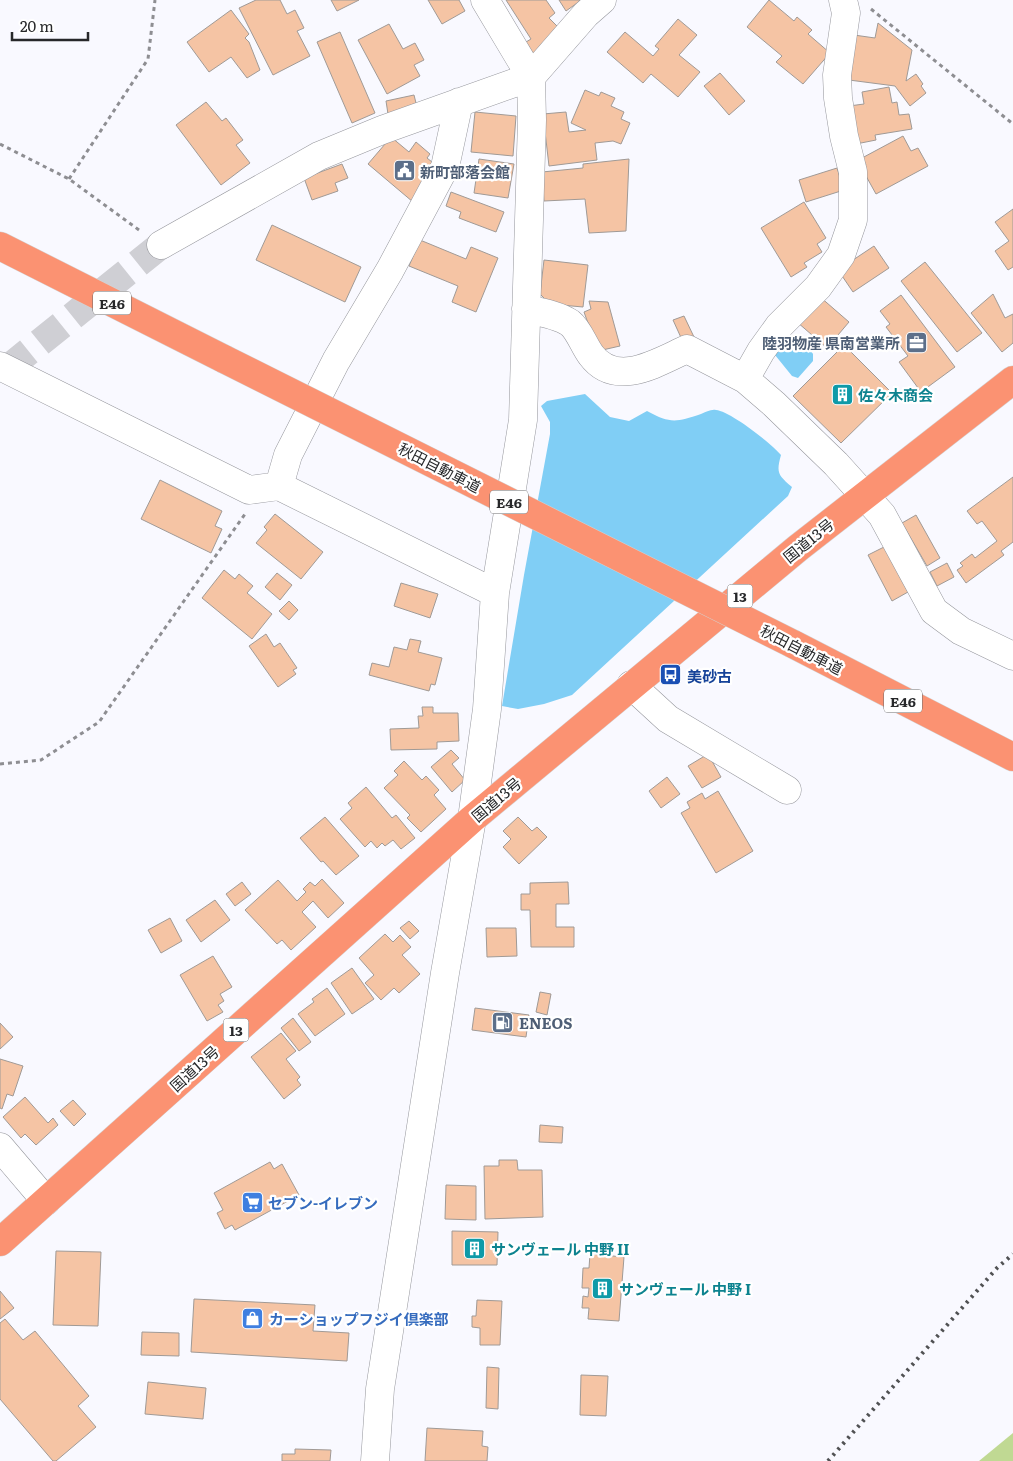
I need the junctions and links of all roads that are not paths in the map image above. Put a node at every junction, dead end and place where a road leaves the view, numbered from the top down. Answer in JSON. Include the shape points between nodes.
{"nodes":[{"id":1,"x":485,"y":0,"type":"edge"},
{"id":2,"x":602,"y":0,"type":"edge"},
{"id":3,"x":855,"y":3,"type":"edge"},
{"id":4,"x":531,"y":77,"type":"junction"},
{"id":5,"x":460,"y":102,"type":"junction"},
{"id":6,"x":161,"y":245,"type":"tunnel mouth"},
{"id":7,"x":0,"y":246,"type":"edge"},
{"id":8,"x":526,"y":309,"type":"junction"},
{"id":9,"x":2,"y":369,"type":"edge"},
{"id":10,"x":745,"y":379,"type":"junction"},
{"id":11,"x":1013,"y":380,"type":"edge"},
{"id":12,"x":271,"y":487,"type":"junction"},
{"id":13,"x":865,"y":495,"type":"junction"},
{"id":14,"x":495,"y":593,"type":"junction"},
{"id":15,"x":1013,"y":656,"type":"edge"},
{"id":16,"x":631,"y":685,"type":"junction"},
{"id":17,"x":1013,"y":757,"type":"edge"},
{"id":18,"x":786,"y":790,"type":"dead end"},
{"id":19,"x":472,"y":819,"type":"junction"},
{"id":20,"x":0,"y":1147,"type":"edge"},
{"id":21,"x":46,"y":1201,"type":"junction"},
{"id":22,"x":0,"y":1242,"type":"edge"},
{"id":23,"x":375,"y":1461,"type":"edge"}],
"edges":[{"from":1,"to":4,"type":"street"},
{"from":2,"to":4,"type":"street"},
{"from":3,"to":10,"type":"street","via":[[846,14],[837,75],[844,136],[853,172],[853,220],[841,255],[818,287],[779,326]]},
{"from":4,"to":5,"type":"street"},
{"from":4,"to":8,"type":"street"},
{"from":5,"to":6,"type":"street","via":[[319,156]]},
{"from":5,"to":12,"type":"street","via":[[445,167],[390,270],[336,361]]},
{"from":7,"to":17,"type":"highway","name":"秋田自動車道","number":"E46","bridge":true},
{"from":8,"to":10,"type":"street","via":[[571,324],[602,367],[626,373],[648,367],[687,348]]},
{"from":8,"to":14,"type":"street","via":[[524,420]]},
{"from":9,"to":12,"type":"street","via":[[249,490]]},
{"from":10,"to":13,"type":"street"},
{"from":11,"to":13,"type":"highway","name":"国道13号","number":"13"},
{"from":12,"to":14,"type":"street"},
{"from":13,"to":15,"type":"street","via":[[882,514],[934,611],[961,631]]},
{"from":13,"to":16,"type":"highway","name":"国道13号","number":"13"},
{"from":14,"to":19,"type":"street","via":[[487,708]]},
{"from":16,"to":18,"type":"street","via":[[668,719]]},
{"from":16,"to":19,"type":"highway","name":"国道13号","number":"13"},
{"from":19,"to":21,"type":"highway","name":"国道13号","number":"13"},
{"from":19,"to":23,"type":"street","via":[[380,1389]]},
{"from":20,"to":21,"type":"street"},
{"from":21,"to":22,"type":"highway","name":"国道13号","number":"13"}]}
